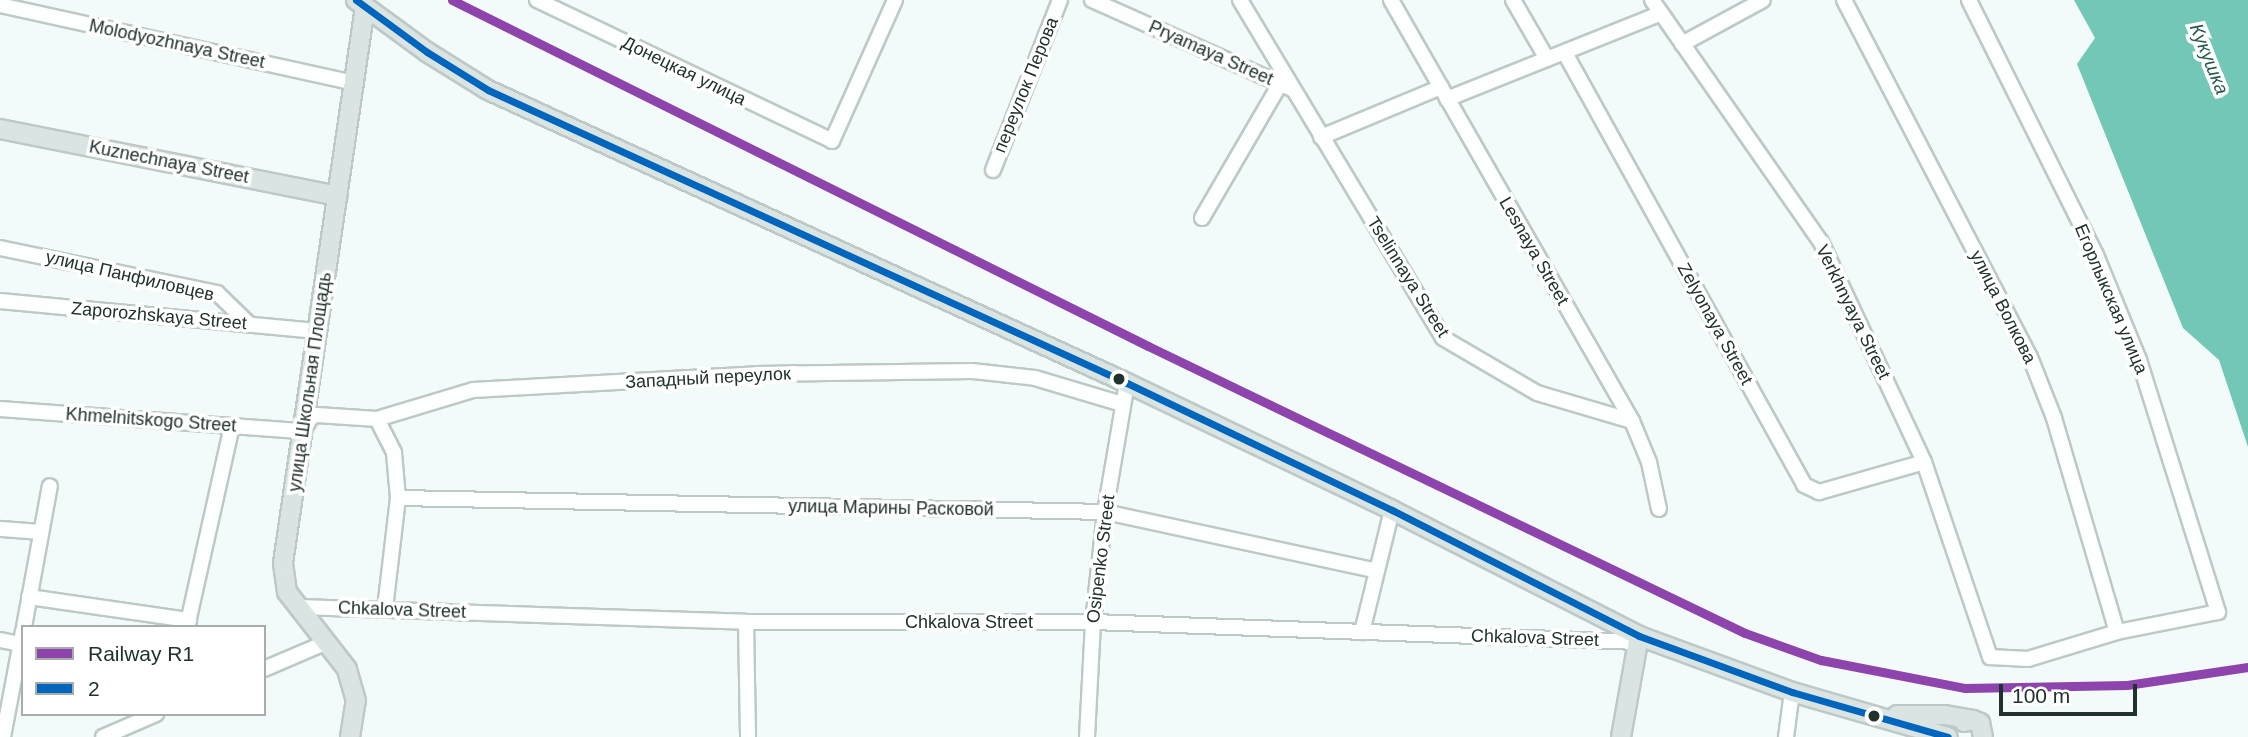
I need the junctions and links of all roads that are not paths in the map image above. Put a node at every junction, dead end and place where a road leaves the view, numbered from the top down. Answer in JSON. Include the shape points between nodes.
{"nodes":[{"id":1,"x":537,"y":0,"type":"edge"},
{"id":2,"x":895,"y":0,"type":"edge"},
{"id":3,"x":1060,"y":0,"type":"edge"},
{"id":4,"x":1091,"y":0,"type":"edge"},
{"id":5,"x":1240,"y":0,"type":"edge"},
{"id":6,"x":1391,"y":0,"type":"edge"},
{"id":7,"x":1513,"y":0,"type":"edge"},
{"id":8,"x":1652,"y":0,"type":"edge"},
{"id":9,"x":1763,"y":0,"type":"edge"},
{"id":10,"x":1844,"y":0,"type":"edge"},
{"id":11,"x":1969,"y":0,"type":"edge"},
{"id":12,"x":360,"y":3,"type":"edge"},
{"id":13,"x":0,"y":5,"type":"edge"},
{"id":14,"x":1660,"y":15,"type":"junction"},
{"id":15,"x":1682,"y":44,"type":"junction"},
{"id":16,"x":1564,"y":53,"type":"junction"},
{"id":17,"x":1547,"y":59,"type":"junction"},
{"id":18,"x":354,"y":83,"type":"junction"},
{"id":19,"x":1285,"y":83,"type":"junction"},
{"id":20,"x":1444,"y":93,"type":"junction"},
{"id":21,"x":0,"y":128,"type":"edge"},
{"id":22,"x":1321,"y":137,"type":"junction"},
{"id":23,"x":993,"y":170,"type":"dead end"},
{"id":24,"x":337,"y":196,"type":"junction"},
{"id":25,"x":1202,"y":218,"type":"dead end"},
{"id":26,"x":0,"y":248,"type":"edge"},
{"id":27,"x":0,"y":301,"type":"edge"},
{"id":28,"x":249,"y":324,"type":"junction"},
{"id":29,"x":317,"y":331,"type":"junction"},
{"id":30,"x":1127,"y":383,"type":"junction"},
{"id":31,"x":1122,"y":404,"type":"junction"},
{"id":32,"x":0,"y":409,"type":"edge"},
{"id":33,"x":377,"y":419,"type":"junction"},
{"id":34,"x":1632,"y":421,"type":"junction"},
{"id":35,"x":232,"y":426,"type":"junction"},
{"id":36,"x":303,"y":431,"type":"junction"},
{"id":37,"x":1924,"y":461,"type":"junction"},
{"id":38,"x":50,"y":486,"type":"dead end"},
{"id":39,"x":398,"y":498,"type":"junction"},
{"id":40,"x":1659,"y":509,"type":"dead end"},
{"id":41,"x":1392,"y":510,"type":"junction"},
{"id":42,"x":1105,"y":512,"type":"junction"},
{"id":43,"x":0,"y":528,"type":"edge"},
{"id":44,"x":41,"y":532,"type":"junction"},
{"id":45,"x":1377,"y":571,"type":"junction"},
{"id":46,"x":29,"y":597,"type":"junction"},
{"id":47,"x":299,"y":607,"type":"junction"},
{"id":48,"x":385,"y":608,"type":"junction"},
{"id":49,"x":746,"y":622,"type":"junction"},
{"id":50,"x":1093,"y":622,"type":"junction"},
{"id":51,"x":188,"y":623,"type":"edge"},
{"id":52,"x":24,"y":625,"type":"edge"},
{"id":53,"x":1362,"y":632,"type":"junction"},
{"id":54,"x":2117,"y":632,"type":"junction"},
{"id":55,"x":21,"y":634,"type":"edge"},
{"id":56,"x":21,"y":639,"type":"edge"},
{"id":57,"x":1639,"y":639,"type":"junction"},
{"id":58,"x":0,"y":640,"type":"edge"},
{"id":59,"x":327,"y":642,"type":"junction"},
{"id":60,"x":266,"y":668,"type":"edge"},
{"id":61,"x":1792,"y":692,"type":"junction"},
{"id":62,"x":1858,"y":710,"type":"junction"},
{"id":63,"x":151,"y":716,"type":"edge"},
{"id":64,"x":1982,"y":729,"type":"edge"},
{"id":65,"x":3,"y":737,"type":"edge"},
{"id":66,"x":103,"y":737,"type":"edge"},
{"id":67,"x":350,"y":737,"type":"edge"},
{"id":68,"x":748,"y":737,"type":"edge"},
{"id":69,"x":1087,"y":737,"type":"edge"},
{"id":70,"x":1621,"y":737,"type":"edge"},
{"id":71,"x":1786,"y":737,"type":"edge"},
{"id":72,"x":1948,"y":737,"type":"edge"},
{"id":73,"x":1959,"y":737,"type":"edge"}],
"edges":[{"from":1,"to":2,"type":"street","name":"Донецкая улица","via":[[832,141]]},
{"from":3,"to":23,"type":"street","name":"переулок Перова"},
{"from":4,"to":19,"type":"street","name":"Pryamaya Street"},
{"from":5,"to":19,"type":"street","name":"Tselinnaya Street"},
{"from":6,"to":20,"type":"street","name":"Lesnaya Street"},
{"from":7,"to":17,"type":"street"},
{"from":8,"to":14,"type":"street","name":"Verkhnyaya Street"},
{"from":9,"to":15,"type":"street"},
{"from":10,"to":54,"type":"street","name":"улица Волкова","via":[[2030,358],[2054,418]]},
{"from":11,"to":54,"type":"street","name":"Егорлыкская улица","via":[[2095,255],[2134,348],[2218,612]]},
{"from":12,"to":18,"type":"main road","name":"улица Школьная Площадь"},
{"from":12,"to":30,"type":"main road","via":[[488,90]]},
{"from":13,"to":18,"type":"street","name":"Molodyozhnaya Street"},
{"from":14,"to":15,"type":"street","name":"Verkhnyaya Street"},
{"from":14,"to":16,"type":"street"},
{"from":15,"to":37,"type":"street","name":"Verkhnyaya Street","via":[[1821,242]]},
{"from":16,"to":17,"type":"street"},
{"from":16,"to":37,"type":"street","name":"Zelyonaya Street","via":[[1804,485],[1819,492]]},
{"from":17,"to":20,"type":"street"},
{"from":18,"to":24,"type":"main road","name":"улица Школьная Площадь"},
{"from":19,"to":22,"type":"street","name":"Tselinnaya Street"},
{"from":19,"to":25,"type":"street"},
{"from":20,"to":22,"type":"street"},
{"from":20,"to":34,"type":"street","name":"Lesnaya Street"},
{"from":21,"to":24,"type":"main road","name":"Kuznechnaya Street"},
{"from":22,"to":34,"type":"street","name":"Tselinnaya Street","via":[[1443,338],[1537,393]]},
{"from":24,"to":29,"type":"main road","name":"улица Школьная Площадь"},
{"from":26,"to":28,"type":"street","name":"улица Панфиловцев","via":[[217,293]]},
{"from":27,"to":28,"type":"street","name":"Zaporozhskaya Street"},
{"from":28,"to":29,"type":"street","name":"Zaporozhskaya Street"},
{"from":29,"to":36,"type":"main road","name":"улица Школьная Площадь"},
{"from":30,"to":31,"type":"street","name":"Osipenko Street"},
{"from":30,"to":41,"type":"main road"},
{"from":31,"to":33,"type":"street","name":"Западный переулок","via":[[1006,373],[757,374],[472,390]]},
{"from":31,"to":42,"type":"street","name":"Osipenko Street"},
{"from":32,"to":35,"type":"street","name":"Khmelnitskogo Street"},
{"from":33,"to":36,"type":"street","name":"Западный переулок","via":[[317,415]]},
{"from":33,"to":39,"type":"street","via":[[394,453]]},
{"from":34,"to":40,"type":"street","name":"Lesnaya Street","via":[[1649,462]]},
{"from":35,"to":36,"type":"street","name":"Khmelnitskogo Street"},
{"from":35,"to":51,"type":"street"},
{"from":36,"to":47,"type":"main road","name":"улица Школьная Площадь","via":[[283,563],[287,592]]},
{"from":37,"to":54,"type":"street","name":"Verkhnyaya Street","via":[[1990,657],[2028,659]]},
{"from":38,"to":44,"type":"street"},
{"from":39,"to":42,"type":"street","name":"улица Марины Расковой"},
{"from":39,"to":48,"type":"street"},
{"from":41,"to":45,"type":"street"},
{"from":41,"to":57,"type":"main road"},
{"from":42,"to":45,"type":"street","name":"улица Марины Расковой"},
{"from":42,"to":50,"type":"street","name":"Osipenko Street"},
{"from":43,"to":44,"type":"street"},
{"from":44,"to":46,"type":"street"},
{"from":45,"to":53,"type":"street"},
{"from":46,"to":51,"type":"street"},
{"from":46,"to":52,"type":"street"},
{"from":47,"to":48,"type":"street","name":"Chkalova Street"},
{"from":47,"to":59,"type":"main road","name":"улица Школьная Площадь"},
{"from":48,"to":49,"type":"street","name":"Chkalova Street"},
{"from":49,"to":50,"type":"street","name":"Chkalova Street"},
{"from":49,"to":68,"type":"street"},
{"from":50,"to":53,"type":"street","name":"Chkalova Street"},
{"from":50,"to":69,"type":"street","name":"Osipenko Street"},
{"from":53,"to":57,"type":"street","name":"Chkalova Street"},
{"from":55,"to":58,"type":"street"},
{"from":56,"to":65,"type":"street"},
{"from":57,"to":61,"type":"main road"},
{"from":57,"to":70,"type":"main road"},
{"from":59,"to":60,"type":"street"},
{"from":59,"to":67,"type":"main road","name":"улица Школьная Площадь","via":[[347,669],[356,701]]},
{"from":61,"to":62,"type":"main road"},
{"from":61,"to":71,"type":"street"},
{"from":62,"to":64,"type":"main road"},
{"from":62,"to":72,"type":"main road"},
{"from":63,"to":66,"type":"street"},
{"from":64,"to":73,"type":"main road","via":[[1961,724]]}]}
